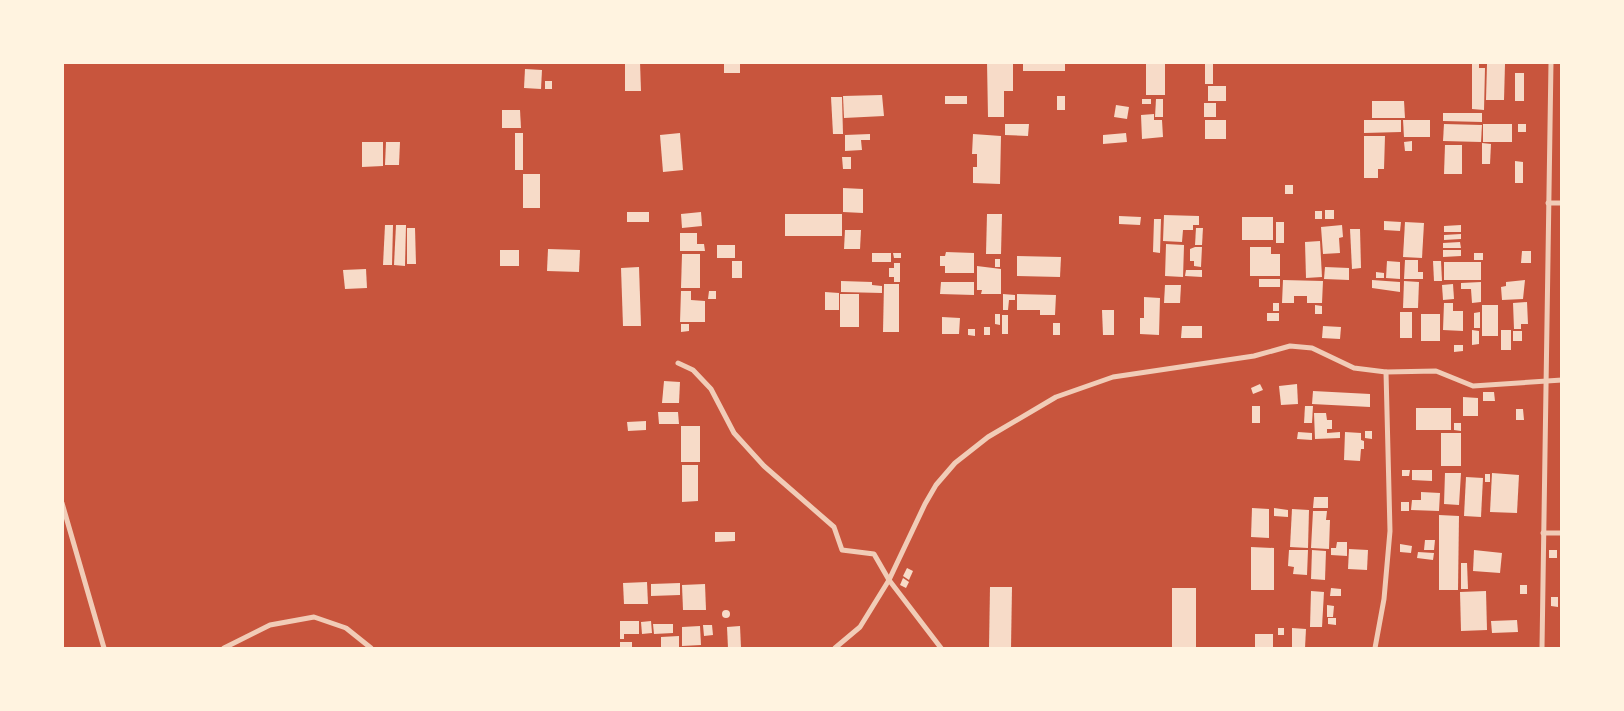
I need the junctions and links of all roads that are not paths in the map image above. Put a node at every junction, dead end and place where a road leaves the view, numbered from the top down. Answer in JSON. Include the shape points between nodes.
{"nodes":[{"id":1,"x":1551,"y":62,"type":"edge"},
{"id":2,"x":1548,"y":203,"type":"junction"},
{"id":3,"x":1562,"y":203,"type":"edge"},
{"id":4,"x":678,"y":363,"type":"dead end"},
{"id":5,"x":1386,"y":372,"type":"junction"},
{"id":6,"x":1546,"y":380,"type":"junction"},
{"id":7,"x":1562,"y":380,"type":"edge"},
{"id":8,"x":62,"y":502,"type":"edge"},
{"id":9,"x":1544,"y":533,"type":"junction"},
{"id":10,"x":1562,"y":533,"type":"edge"},
{"id":11,"x":889,"y":580,"type":"junction"},
{"id":12,"x":104,"y":648,"type":"edge"},
{"id":13,"x":224,"y":648,"type":"edge"},
{"id":14,"x":371,"y":648,"type":"edge"},
{"id":15,"x":835,"y":648,"type":"edge"},
{"id":16,"x":940,"y":648,"type":"edge"},
{"id":17,"x":1374,"y":648,"type":"edge"},
{"id":18,"x":1542,"y":648,"type":"edge"}],
"edges":[{"from":1,"to":2,"type":"street"},
{"from":2,"to":3,"type":"street"},
{"from":2,"to":6,"type":"street"},
{"from":4,"to":11,"type":"street","via":[[693,370],[711,389],[734,433],[764,466],[834,527],[842,550],[874,554]]},
{"from":5,"to":6,"type":"street","via":[[1436,371],[1474,386]]},
{"from":5,"to":11,"type":"street","via":[[1354,368],[1312,348],[1290,346],[1254,356],[1113,377],[1056,397],[988,437],[955,464],[925,504]]},
{"from":5,"to":17,"type":"street","via":[[1390,530],[1384,599]]},
{"from":6,"to":7,"type":"street"},
{"from":6,"to":9,"type":"street"},
{"from":8,"to":12,"type":"street"},
{"from":9,"to":10,"type":"street"},
{"from":9,"to":18,"type":"street"},
{"from":11,"to":15,"type":"street","via":[[860,627]]},
{"from":11,"to":16,"type":"street"},
{"from":13,"to":14,"type":"street","via":[[270,625],[314,617],[346,628]]}]}
